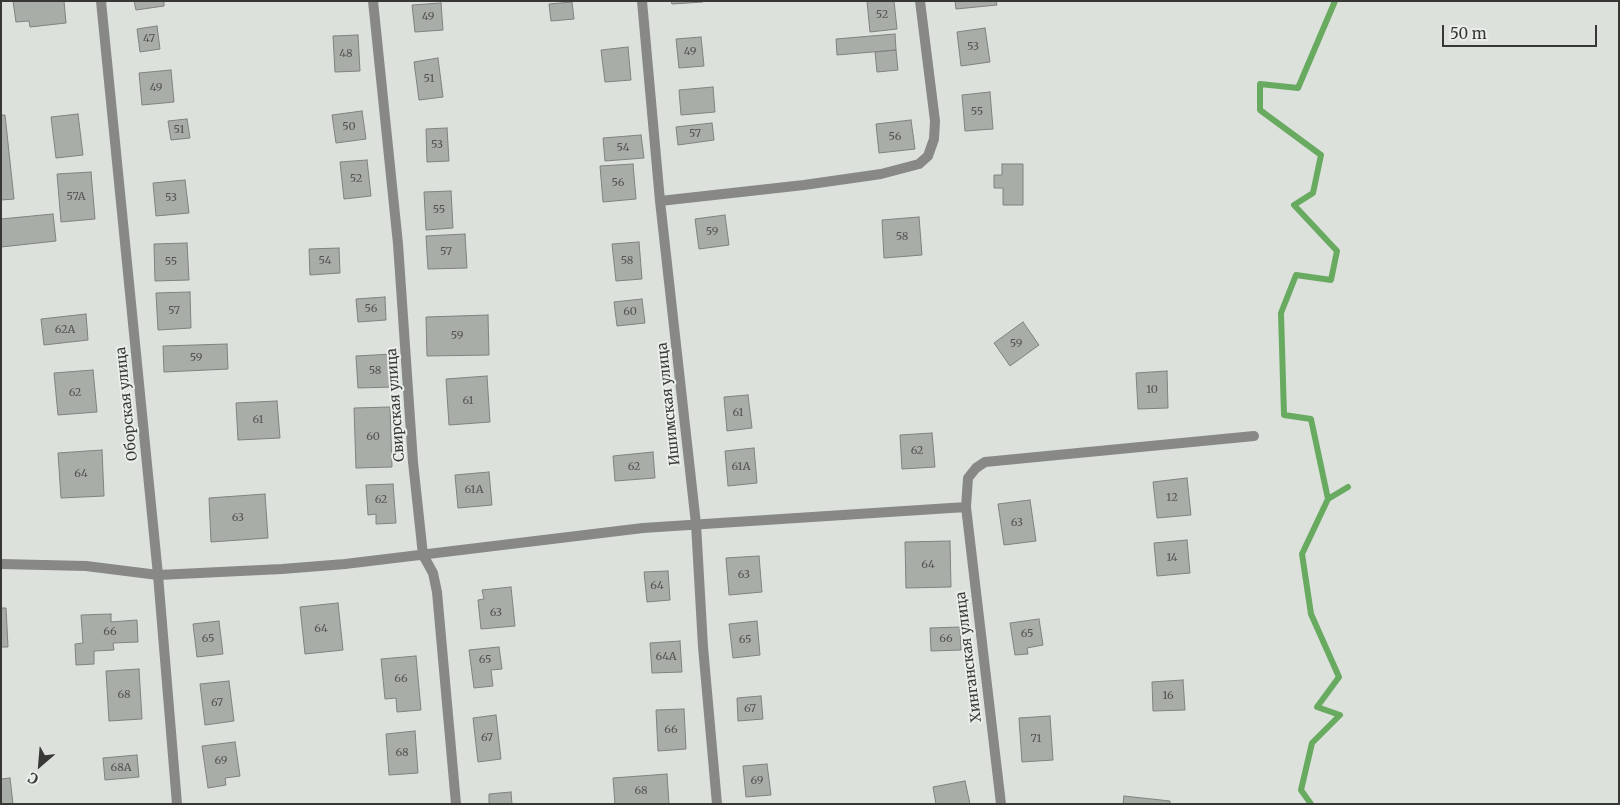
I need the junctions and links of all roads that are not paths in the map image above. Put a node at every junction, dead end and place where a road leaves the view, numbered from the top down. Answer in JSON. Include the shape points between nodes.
{"nodes":[{"id":1,"x":101,"y":1,"type":"edge"},
{"id":2,"x":373,"y":1,"type":"edge"},
{"id":3,"x":642,"y":1,"type":"edge"},
{"id":4,"x":920,"y":1,"type":"edge"},
{"id":5,"x":660,"y":201,"type":"junction"},
{"id":6,"x":1254,"y":436,"type":"dead end"},
{"id":7,"x":966,"y":506,"type":"junction"},
{"id":8,"x":696,"y":524,"type":"junction"},
{"id":9,"x":423,"y":554,"type":"junction"},
{"id":10,"x":1,"y":564,"type":"edge"},
{"id":11,"x":158,"y":575,"type":"junction"},
{"id":12,"x":177,"y":804,"type":"edge"},
{"id":13,"x":456,"y":804,"type":"edge"},
{"id":14,"x":717,"y":804,"type":"edge"},
{"id":15,"x":1001,"y":804,"type":"edge"}],
"edges":[{"from":1,"to":11,"type":"street","name":"Оборская улица"},
{"from":2,"to":9,"type":"street","name":"Свирская улица","via":[[398,244],[413,462]]},
{"from":3,"to":5,"type":"street","name":"Ишимская улица"},
{"from":4,"to":5,"type":"street","via":[[935,121],[934,139],[928,156],[919,164],[881,174]]},
{"from":5,"to":8,"type":"street","name":"Ишимская улица"},
{"from":6,"to":7,"type":"street","name":"Хинганская улица","via":[[985,462],[968,478]]},
{"from":7,"to":8,"type":"street"},
{"from":7,"to":15,"type":"street","name":"Хинганская улица"},
{"from":8,"to":9,"type":"street"},
{"from":8,"to":14,"type":"street","name":"Ишимская улица"},
{"from":9,"to":11,"type":"street","via":[[282,569]]},
{"from":9,"to":13,"type":"street","name":"Свирская улица","via":[[433,573],[437,592]]},
{"from":10,"to":11,"type":"street","via":[[86,566]]},
{"from":11,"to":12,"type":"street","name":"Оборская улица"}]}
